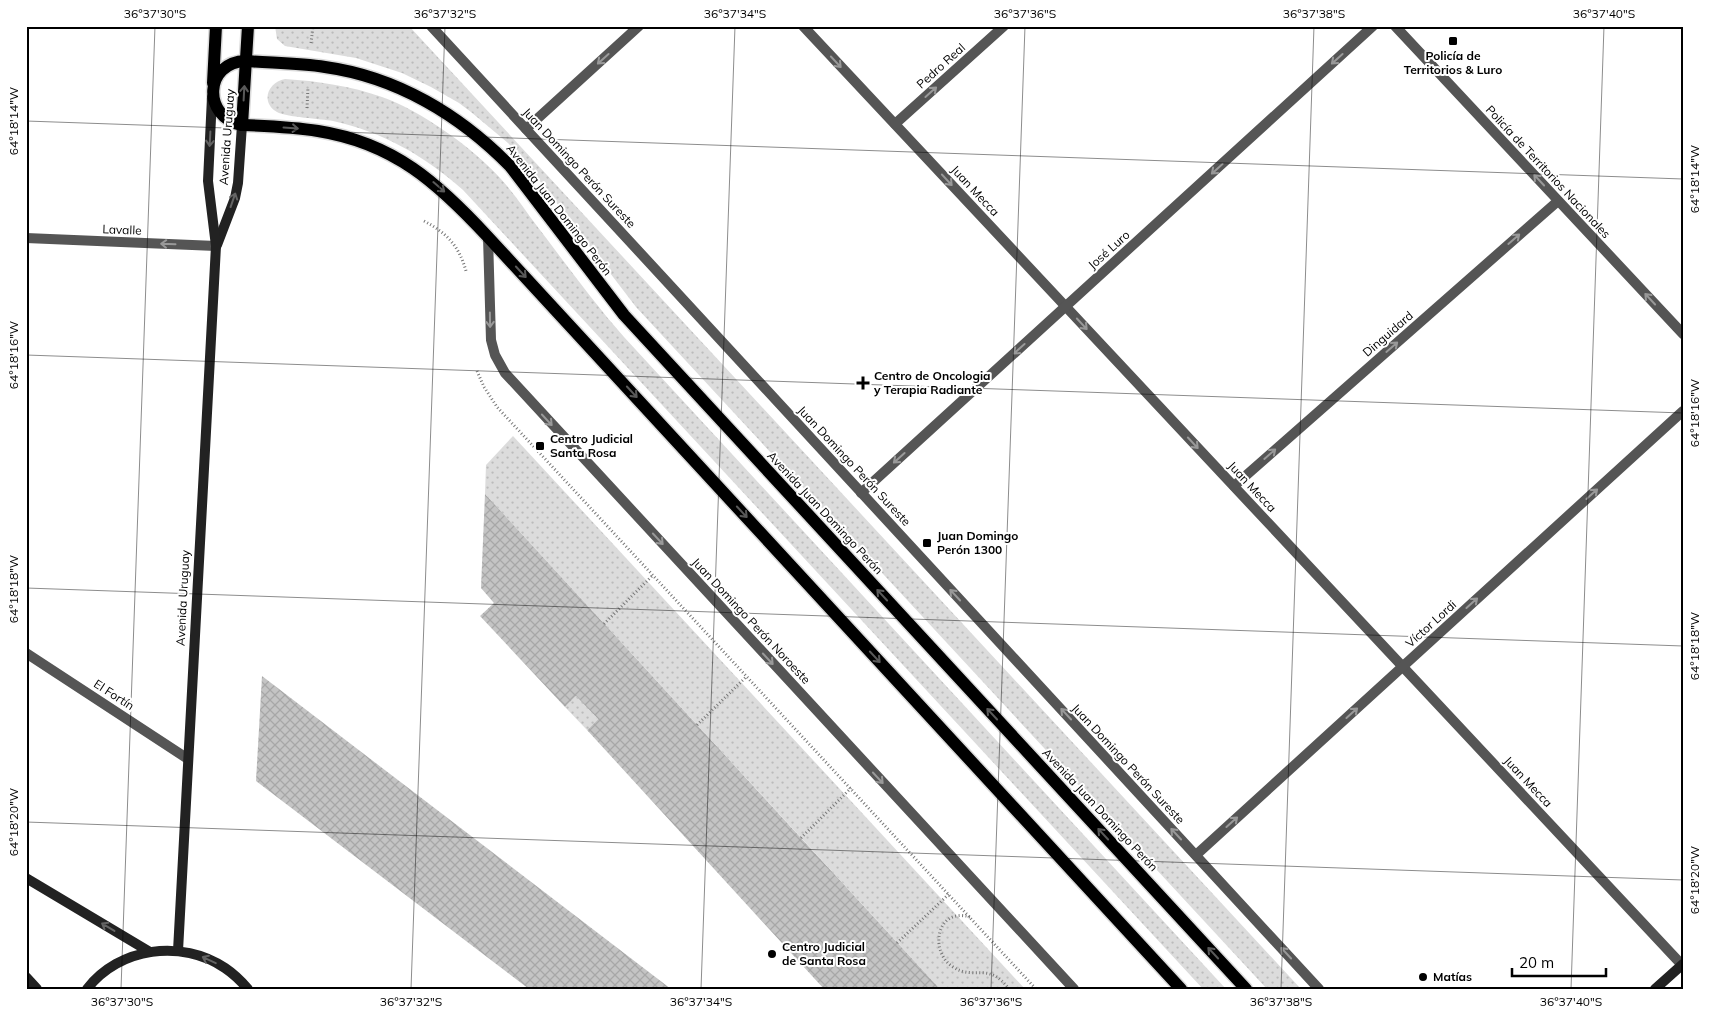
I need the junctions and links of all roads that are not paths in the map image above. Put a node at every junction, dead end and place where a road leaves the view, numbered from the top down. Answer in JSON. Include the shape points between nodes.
{"nodes":[{"id":1,"x":216,"y":26,"type":"edge"},
{"id":2,"x":248,"y":26,"type":"edge"},
{"id":3,"x":431,"y":26,"type":"edge"},
{"id":4,"x":640,"y":26,"type":"edge"},
{"id":5,"x":803,"y":26,"type":"edge"},
{"id":6,"x":1004,"y":26,"type":"edge"},
{"id":7,"x":1373,"y":26,"type":"edge"},
{"id":8,"x":1396,"y":26,"type":"edge"},
{"id":9,"x":246,"y":61,"type":"junction"},
{"id":10,"x":212,"y":91,"type":"junction"},
{"id":11,"x":895,"y":124,"type":"junction"},
{"id":12,"x":242,"y":125,"type":"junction"},
{"id":13,"x":526,"y":130,"type":"junction"},
{"id":14,"x":1558,"y":201,"type":"junction"},
{"id":15,"x":488,"y":237,"type":"junction"},
{"id":16,"x":26,"y":238,"type":"edge"},
{"id":17,"x":216,"y":246,"type":"junction"},
{"id":18,"x":1066,"y":306,"type":"junction"},
{"id":19,"x":1683,"y":334,"type":"edge"},
{"id":20,"x":1683,"y":411,"type":"edge"},
{"id":21,"x":1234,"y":486,"type":"junction"},
{"id":22,"x":861,"y":493,"type":"junction"},
{"id":23,"x":26,"y":653,"type":"edge"},
{"id":24,"x":1403,"y":666,"type":"junction"},
{"id":25,"x":188,"y":758,"type":"junction"},
{"id":26,"x":1196,"y":855,"type":"junction"},
{"id":27,"x":26,"y":878,"type":"edge"},
{"id":28,"x":178,"y":951,"type":"junction"},
{"id":29,"x":150,"y":952,"type":"junction"},
{"id":30,"x":1682,"y":964,"type":"edge"},
{"id":31,"x":26,"y":977,"type":"edge"},
{"id":32,"x":37,"y":989,"type":"edge"},
{"id":33,"x":87,"y":989,"type":"edge"},
{"id":34,"x":248,"y":989,"type":"edge"},
{"id":35,"x":1074,"y":989,"type":"edge"},
{"id":36,"x":1181,"y":989,"type":"edge"},
{"id":37,"x":1246,"y":989,"type":"edge"},
{"id":38,"x":1319,"y":989,"type":"edge"},
{"id":39,"x":1655,"y":989,"type":"edge"}],
"edges":[{"from":1,"to":10,"type":"main road","name":"Avenida Uruguay"},
{"from":2,"to":9,"type":"main road","name":"Avenida Uruguay"},
{"from":3,"to":13,"type":"street","name":"Juan Domingo Perón Sureste"},
{"from":4,"to":13,"type":"street","one_way":true},
{"from":5,"to":11,"type":"street","name":"Juan Mecca","one_way":true},
{"from":11,"to":6,"type":"street","name":"Pedro Real","one_way":true},
{"from":7,"to":18,"type":"street","name":"José Luro","one_way":true},
{"from":14,"to":8,"type":"street","name":"Policía de Territorios Nacionales","one_way":true},
{"from":9,"to":10,"type":"main road","name":"Avenida Juan Domingo Perón","via":[[234,62],[224,69]]},
{"from":12,"to":9,"type":"main road","name":"Avenida Uruguay","one_way":true},
{"from":37,"to":9,"type":"main road","name":"Avenida Juan Domingo Perón","one_way":true,"via":[[624,315],[510,166],[488,144],[437,107],[368,76],[325,67]]},
{"from":10,"to":12,"type":"main road","via":[[221,114]]},
{"from":10,"to":17,"type":"main road","name":"Avenida Uruguay","one_way":true,"via":[[208,181]]},
{"from":11,"to":18,"type":"street","name":"Juan Mecca","one_way":true},
{"from":12,"to":15,"type":"main road","one_way":true,"via":[[318,131],[384,151],[435,184]]},
{"from":17,"to":12,"type":"main road","name":"Avenida Uruguay","one_way":true,"via":[[235,198]]},
{"from":13,"to":22,"type":"street","name":"Juan Domingo Perón Sureste"},
{"from":19,"to":14,"type":"street","name":"Policía de Territorios Nacionales","one_way":true},
{"from":21,"to":14,"type":"street","name":"Dinguidard","one_way":true},
{"from":15,"to":35,"type":"street","name":"Juan Domingo Perón Noroeste","one_way":true,"via":[[490,340],[505,374]]},
{"from":15,"to":36,"type":"main road","one_way":true},
{"from":17,"to":16,"type":"street","name":"Lavalle","one_way":true},
{"from":17,"to":25,"type":"main road","name":"Avenida Uruguay"},
{"from":18,"to":21,"type":"street","name":"Juan Mecca","one_way":true},
{"from":18,"to":22,"type":"street","name":"José Luro","one_way":true},
{"from":24,"to":20,"type":"street","name":"Víctor Lordi","one_way":true},
{"from":21,"to":24,"type":"street","name":"Juan Mecca"},
{"from":26,"to":22,"type":"street","name":"Juan Domingo Perón Sureste","one_way":true},
{"from":23,"to":25,"type":"street","name":"El Fortín"},
{"from":26,"to":24,"type":"street","name":"Víctor Lordi","one_way":true},
{"from":24,"to":30,"type":"street","name":"Juan Mecca"},
{"from":25,"to":28,"type":"main road","name":"Avenida Uruguay"},
{"from":38,"to":26,"type":"street","name":"Juan Domingo Perón Sureste","one_way":true},
{"from":29,"to":27,"type":"main road","one_way":true},
{"from":28,"to":29,"type":"main road"},
{"from":34,"to":28,"type":"main road","one_way":true,"via":[[225,968],[195,954]]},
{"from":29,"to":33,"type":"main road","via":[[118,963],[103,972]]},
{"from":30,"to":39,"type":"main road"},
{"from":31,"to":32,"type":"main road"}]}
